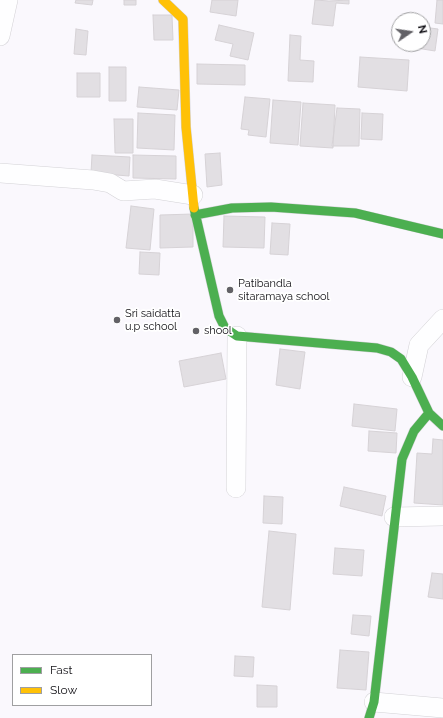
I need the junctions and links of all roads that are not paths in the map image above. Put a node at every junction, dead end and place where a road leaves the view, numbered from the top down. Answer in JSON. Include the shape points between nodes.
{"nodes":[{"id":1,"x":8,"y":0,"type":"edge"},
{"id":2,"x":163,"y":0,"type":"edge"},
{"id":3,"x":0,"y":36,"type":"edge"},
{"id":4,"x":0,"y":173,"type":"edge"},
{"id":5,"x":194,"y":195,"type":"junction"},
{"id":6,"x":196,"y":215,"type":"junction"},
{"id":7,"x":443,"y":234,"type":"edge"},
{"id":8,"x":443,"y":319,"type":"edge"},
{"id":9,"x":237,"y":336,"type":"junction"},
{"id":10,"x":412,"y":377,"type":"junction"},
{"id":11,"x":429,"y":413,"type":"junction"},
{"id":12,"x":443,"y":426,"type":"edge"},
{"id":13,"x":236,"y":488,"type":"dead end"},
{"id":14,"x":443,"y":516,"type":"edge"},
{"id":15,"x":394,"y":517,"type":"junction"},
{"id":16,"x":443,"y":708,"type":"edge"},
{"id":17,"x":372,"y":710,"type":"edge"}],
"edges":[{"from":1,"to":3,"type":"street"},
{"from":2,"to":5,"type":"street","via":[[182,19],[186,127]]},
{"from":4,"to":5,"type":"street","via":[[93,180],[110,183],[123,191],[155,190]]},
{"from":5,"to":6,"type":"street"},
{"from":6,"to":7,"type":"street","via":[[232,208],[355,213]]},
{"from":6,"to":9,"type":"street","via":[[219,316],[225,328]]},
{"from":8,"to":10,"type":"street","via":[[419,345]]},
{"from":9,"to":10,"type":"street","via":[[377,348],[391,352],[401,359]]},
{"from":9,"to":13,"type":"street"},
{"from":10,"to":11,"type":"street"},
{"from":11,"to":12,"type":"street"},
{"from":11,"to":15,"type":"street","via":[[414,431],[402,459]]},
{"from":14,"to":15,"type":"street"},
{"from":15,"to":17,"type":"street"},
{"from":16,"to":17,"type":"street"}]}
